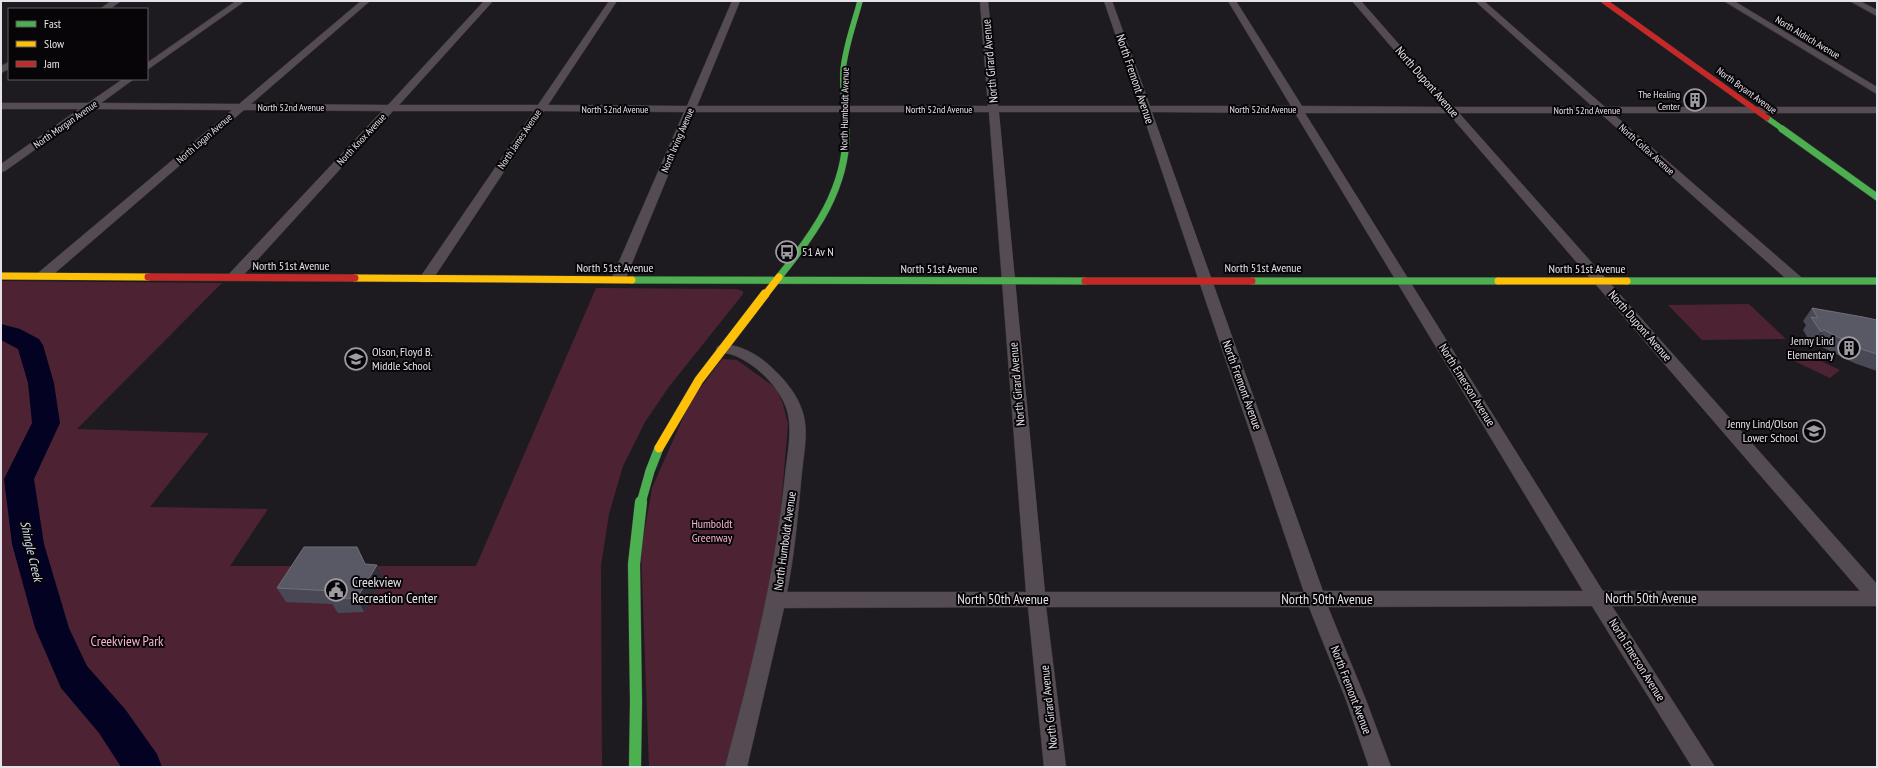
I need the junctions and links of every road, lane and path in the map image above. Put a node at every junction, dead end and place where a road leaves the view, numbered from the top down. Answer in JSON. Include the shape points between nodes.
{"nodes":[{"id":1,"x":117,"y":1,"type":"edge"},
{"id":2,"x":241,"y":1,"type":"edge"},
{"id":3,"x":366,"y":1,"type":"edge"},
{"id":4,"x":490,"y":1,"type":"edge"},
{"id":5,"x":613,"y":1,"type":"edge"},
{"id":6,"x":736,"y":1,"type":"edge"},
{"id":7,"x":860,"y":1,"type":"edge"},
{"id":8,"x":984,"y":1,"type":"edge"},
{"id":9,"x":1108,"y":1,"type":"edge"},
{"id":10,"x":1232,"y":1,"type":"edge"},
{"id":11,"x":1356,"y":1,"type":"edge"},
{"id":12,"x":1479,"y":1,"type":"edge"},
{"id":13,"x":1604,"y":1,"type":"edge"},
{"id":14,"x":1728,"y":1,"type":"edge"},
{"id":15,"x":1854,"y":1,"type":"edge"},
{"id":16,"x":106,"y":8,"type":"edge"},
{"id":17,"x":1877,"y":13,"type":"edge"},
{"id":18,"x":148,"y":66,"type":"edge"},
{"id":19,"x":128,"y":80,"type":"edge"},
{"id":20,"x":1877,"y":91,"type":"edge"},
{"id":21,"x":1,"y":106,"type":"edge"},
{"id":22,"x":91,"y":106,"type":"junction"},
{"id":23,"x":240,"y":106,"type":"junction"},
{"id":24,"x":390,"y":107,"type":"junction"},
{"id":25,"x":539,"y":108,"type":"junction"},
{"id":26,"x":690,"y":109,"type":"junction"},
{"id":27,"x":843,"y":109,"type":"junction"},
{"id":28,"x":994,"y":109,"type":"junction"},
{"id":29,"x":1146,"y":109,"type":"junction"},
{"id":30,"x":1299,"y":109,"type":"junction"},
{"id":31,"x":1451,"y":110,"type":"junction"},
{"id":32,"x":1603,"y":110,"type":"junction"},
{"id":33,"x":1756,"y":110,"type":"junction"},
{"id":34,"x":1877,"y":110,"type":"edge"},
{"id":35,"x":1,"y":169,"type":"edge"},
{"id":36,"x":1877,"y":197,"type":"edge"},
{"id":37,"x":1,"y":276,"type":"edge"},
{"id":38,"x":43,"y":276,"type":"junction"},
{"id":39,"x":234,"y":277,"type":"junction"},
{"id":40,"x":426,"y":279,"type":"junction"},
{"id":41,"x":778,"y":279,"type":"junction"},
{"id":42,"x":618,"y":280,"type":"junction"},
{"id":43,"x":1206,"y":280,"type":"junction"},
{"id":44,"x":1402,"y":280,"type":"junction"},
{"id":45,"x":1008,"y":281,"type":"junction"},
{"id":46,"x":1601,"y":281,"type":"junction"},
{"id":47,"x":1797,"y":281,"type":"junction"},
{"id":48,"x":1877,"y":281,"type":"edge"},
{"id":49,"x":723,"y":348,"type":"junction"},
{"id":50,"x":1036,"y":598,"type":"junction"},
{"id":51,"x":1597,"y":598,"type":"junction"},
{"id":52,"x":1877,"y":598,"type":"edge"},
{"id":53,"x":1317,"y":599,"type":"junction"},
{"id":54,"x":777,"y":600,"type":"junction"},
{"id":55,"x":635,"y":767,"type":"edge"},
{"id":56,"x":736,"y":767,"type":"edge"},
{"id":57,"x":1055,"y":767,"type":"edge"},
{"id":58,"x":1380,"y":767,"type":"edge"},
{"id":59,"x":1704,"y":767,"type":"edge"}],
"edges":[{"from":1,"to":16,"type":"street"},
{"from":2,"to":18,"type":"street"},
{"from":3,"to":23,"type":"street","name":"North Logan Avenue"},
{"from":4,"to":24,"type":"street","name":"North Knox Avenue"},
{"from":5,"to":25,"type":"street","name":"North James Avenue"},
{"from":6,"to":26,"type":"street","name":"North Irving Avenue"},
{"from":7,"to":27,"type":"street","name":"North Humboldt Avenue","via":[[846,50],[842,75]]},
{"from":8,"to":28,"type":"street","name":"North Girard Avenue"},
{"from":9,"to":29,"type":"street","name":"North Fremont Avenue"},
{"from":10,"to":30,"type":"street","name":"North Emerson Avenue"},
{"from":11,"to":31,"type":"street","name":"North Dupont Avenue"},
{"from":12,"to":32,"type":"street","name":"North Colfax Avenue"},
{"from":13,"to":33,"type":"street","name":"North Bryant Avenue"},
{"from":14,"to":20,"type":"street","name":"North Aldrich Avenue"},
{"from":15,"to":17,"type":"street"},
{"from":19,"to":22,"type":"street","name":"North Morgan Avenue"},
{"from":21,"to":22,"type":"street","name":"North 52nd Avenue"},
{"from":22,"to":23,"type":"street","name":"North 52nd Avenue"},
{"from":22,"to":35,"type":"street","name":"North Morgan Avenue"},
{"from":23,"to":24,"type":"street","name":"North 52nd Avenue"},
{"from":23,"to":38,"type":"street","name":"North Logan Avenue"},
{"from":24,"to":25,"type":"street","name":"North 52nd Avenue"},
{"from":24,"to":39,"type":"street","name":"North Knox Avenue"},
{"from":25,"to":26,"type":"street","name":"North 52nd Avenue"},
{"from":25,"to":40,"type":"street","name":"North James Avenue"},
{"from":26,"to":27,"type":"street","name":"North 52nd Avenue"},
{"from":26,"to":42,"type":"street","name":"North Irving Avenue"},
{"from":27,"to":28,"type":"street","name":"North 52nd Avenue"},
{"from":27,"to":41,"type":"street","name":"North Humboldt Avenue","via":[[846,127],[845,149],[832,200],[797,257]]},
{"from":28,"to":29,"type":"street","name":"North 52nd Avenue"},
{"from":28,"to":45,"type":"street","name":"North Girard Avenue"},
{"from":29,"to":30,"type":"street","name":"North 52nd Avenue"},
{"from":29,"to":43,"type":"street","name":"North Fremont Avenue"},
{"from":30,"to":31,"type":"street","name":"North 52nd Avenue"},
{"from":30,"to":44,"type":"street","name":"North Emerson Avenue"},
{"from":31,"to":32,"type":"street","name":"North 52nd Avenue"},
{"from":31,"to":46,"type":"street","name":"North Dupont Avenue"},
{"from":32,"to":33,"type":"street","name":"North 52nd Avenue"},
{"from":32,"to":47,"type":"street","name":"North Colfax Avenue"},
{"from":33,"to":34,"type":"street","name":"North 52nd Avenue"},
{"from":33,"to":36,"type":"street","name":"North Bryant Avenue"},
{"from":37,"to":38,"type":"street","name":"North 51st Avenue"},
{"from":38,"to":39,"type":"street","name":"North 51st Avenue"},
{"from":39,"to":40,"type":"street","name":"North 51st Avenue"},
{"from":40,"to":42,"type":"street","name":"North 51st Avenue"},
{"from":41,"to":42,"type":"street","name":"North 51st Avenue"},
{"from":41,"to":45,"type":"street","name":"North 51st Avenue"},
{"from":41,"to":49,"type":"street","name":"North Humboldt Avenue"},
{"from":43,"to":44,"type":"street","name":"North 51st Avenue"},
{"from":43,"to":45,"type":"street","name":"North 51st Avenue"},
{"from":43,"to":53,"type":"street","name":"North Fremont Avenue"},
{"from":44,"to":46,"type":"street","name":"North 51st Avenue"},
{"from":44,"to":51,"type":"street","name":"North Emerson Avenue"},
{"from":45,"to":50,"type":"street","name":"North Girard Avenue"},
{"from":46,"to":47,"type":"street","name":"North 51st Avenue"},
{"from":46,"to":52,"type":"street","name":"North Dupont Avenue"},
{"from":47,"to":48,"type":"street","name":"North 51st Avenue"},
{"from":49,"to":54,"type":"street","name":"North Humboldt Avenue","via":[[740,352],[762,368],[782,386],[794,409],[797,430],[791,513]]},
{"from":49,"to":55,"type":"street","name":"North Humboldt Avenue","via":[[687,399],[661,443],[646,481],[636,523],[633,558],[637,713]]},
{"from":50,"to":53,"type":"street","name":"North 50th Avenue"},
{"from":50,"to":54,"type":"street","name":"North 50th Avenue"},
{"from":50,"to":57,"type":"street","name":"North Girard Avenue"},
{"from":51,"to":52,"type":"street","name":"North 50th Avenue"},
{"from":51,"to":53,"type":"street","name":"North 50th Avenue"},
{"from":51,"to":59,"type":"street","name":"North Emerson Avenue"},
{"from":53,"to":58,"type":"street","name":"North Fremont Avenue"},
{"from":54,"to":56,"type":"street","name":"North Humboldt Avenue","via":[[766,654]]}]}
